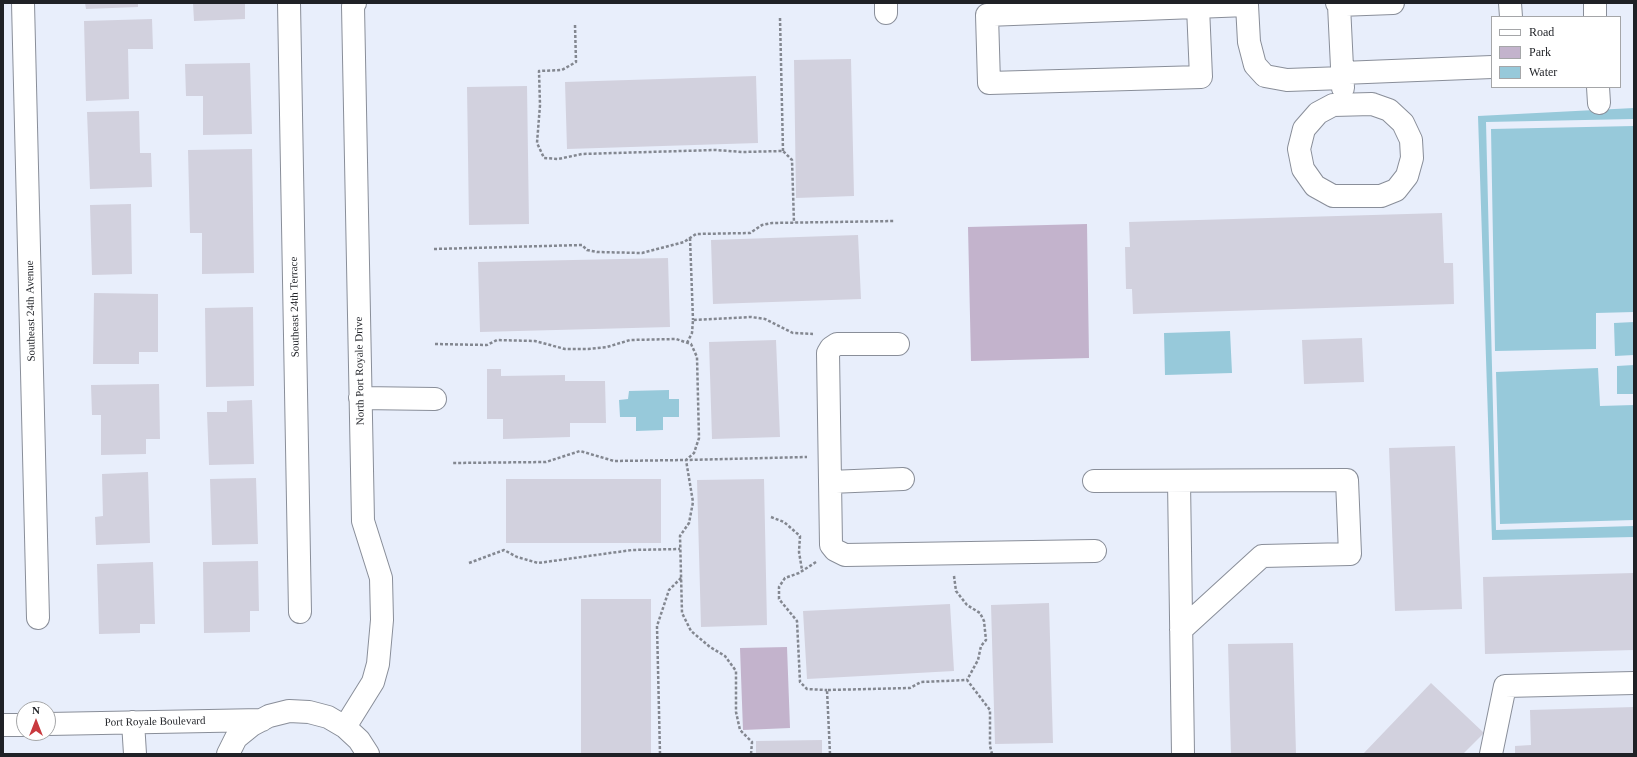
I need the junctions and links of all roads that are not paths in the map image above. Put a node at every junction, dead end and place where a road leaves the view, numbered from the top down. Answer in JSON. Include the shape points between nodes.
{"nodes":[{"id":1,"x":23,"y":3,"type":"edge"},
{"id":2,"x":289,"y":3,"type":"edge"},
{"id":3,"x":355,"y":3,"type":"edge"},
{"id":4,"x":1393,"y":3,"type":"edge"},
{"id":5,"x":1510,"y":3,"type":"edge"},
{"id":6,"x":1595,"y":3,"type":"edge"},
{"id":7,"x":1338,"y":4,"type":"edge"},
{"id":8,"x":1198,"y":7,"type":"junction"},
{"id":9,"x":1511,"y":16,"type":"edge"},
{"id":10,"x":1595,"y":16,"type":"edge"},
{"id":11,"x":1491,"y":67,"type":"edge"},
{"id":12,"x":1342,"y":75,"type":"junction"},
{"id":13,"x":1343,"y":105,"type":"junction"},
{"id":14,"x":898,"y":344,"type":"dead end"},
{"id":15,"x":360,"y":398,"type":"junction"},
{"id":16,"x":436,"y":399,"type":"dead end"},
{"id":17,"x":903,"y":478,"type":"dead end"},
{"id":18,"x":1094,"y":481,"type":"dead end"},
{"id":19,"x":1179,"y":481,"type":"junction"},
{"id":20,"x":830,"y":482,"type":"junction"},
{"id":21,"x":1095,"y":551,"type":"dead end"},
{"id":22,"x":300,"y":612,"type":"dead end"},
{"id":23,"x":38,"y":618,"type":"dead end"},
{"id":24,"x":1181,"y":630,"type":"junction"},
{"id":25,"x":1634,"y":683,"type":"edge"},
{"id":26,"x":262,"y":720,"type":"junction"},
{"id":27,"x":133,"y":722,"type":"junction"},
{"id":28,"x":56,"y":724,"type":"edge"},
{"id":29,"x":3,"y":725,"type":"edge"},
{"id":30,"x":16,"y":725,"type":"edge"},
{"id":31,"x":345,"y":727,"type":"junction"},
{"id":32,"x":135,"y":754,"type":"edge"},
{"id":33,"x":228,"y":754,"type":"edge"},
{"id":34,"x":368,"y":754,"type":"edge"},
{"id":35,"x":1183,"y":754,"type":"edge"},
{"id":36,"x":1491,"y":754,"type":"edge"}],
"edges":[{"from":1,"to":23,"type":"street","name":"Southeast 24th Avenue"},
{"from":2,"to":22,"type":"street","name":"Southeast 24th Terrace"},
{"from":3,"to":15,"type":"street","name":"North Port Royale Drive","via":[[353,6]]},
{"from":4,"to":7,"type":"street"},
{"from":5,"to":9,"type":"street"},
{"from":6,"to":10,"type":"street"},
{"from":7,"to":12,"type":"street"},
{"from":8,"to":8,"type":"street","via":[[987,15],[989,83],[1201,77]]},
{"from":8,"to":12,"type":"street","via":[[1247,5],[1255,65],[1265,76],[1287,80]]},
{"from":11,"to":12,"type":"street"},
{"from":12,"to":13,"type":"street"},
{"from":13,"to":13,"type":"street","via":[[1333,105],[1318,113],[1304,129],[1299,149],[1303,169],[1315,186],[1333,196],[1381,196],[1396,190],[1407,176],[1412,158],[1411,140],[1402,123],[1389,110],[1372,104]]},
{"from":14,"to":20,"type":"street","via":[[837,344],[828,353]]},
{"from":15,"to":16,"type":"street"},
{"from":15,"to":31,"type":"street","name":"North Port Royale Drive","via":[[363,520],[381,578],[382,620],[378,664],[372,682]]},
{"from":17,"to":20,"type":"street"},
{"from":18,"to":19,"type":"street"},
{"from":19,"to":24,"type":"street"},
{"from":19,"to":24,"type":"street","via":[[1347,480],[1350,554],[1262,556]]},
{"from":20,"to":21,"type":"street","via":[[831,545],[845,555]]},
{"from":24,"to":35,"type":"street"},
{"from":25,"to":36,"type":"street","via":[[1505,686]]},
{"from":26,"to":27,"type":"street","name":"Port Royale Boulevard"},
{"from":26,"to":31,"type":"street","via":[[289,711],[309,712],[328,717]]},
{"from":26,"to":33,"type":"street","via":[[236,738]]},
{"from":27,"to":28,"type":"street","name":"Port Royale Boulevard"},
{"from":27,"to":32,"type":"street"},
{"from":29,"to":30,"type":"street"},
{"from":31,"to":34,"type":"street","via":[[359,740]]}]}
